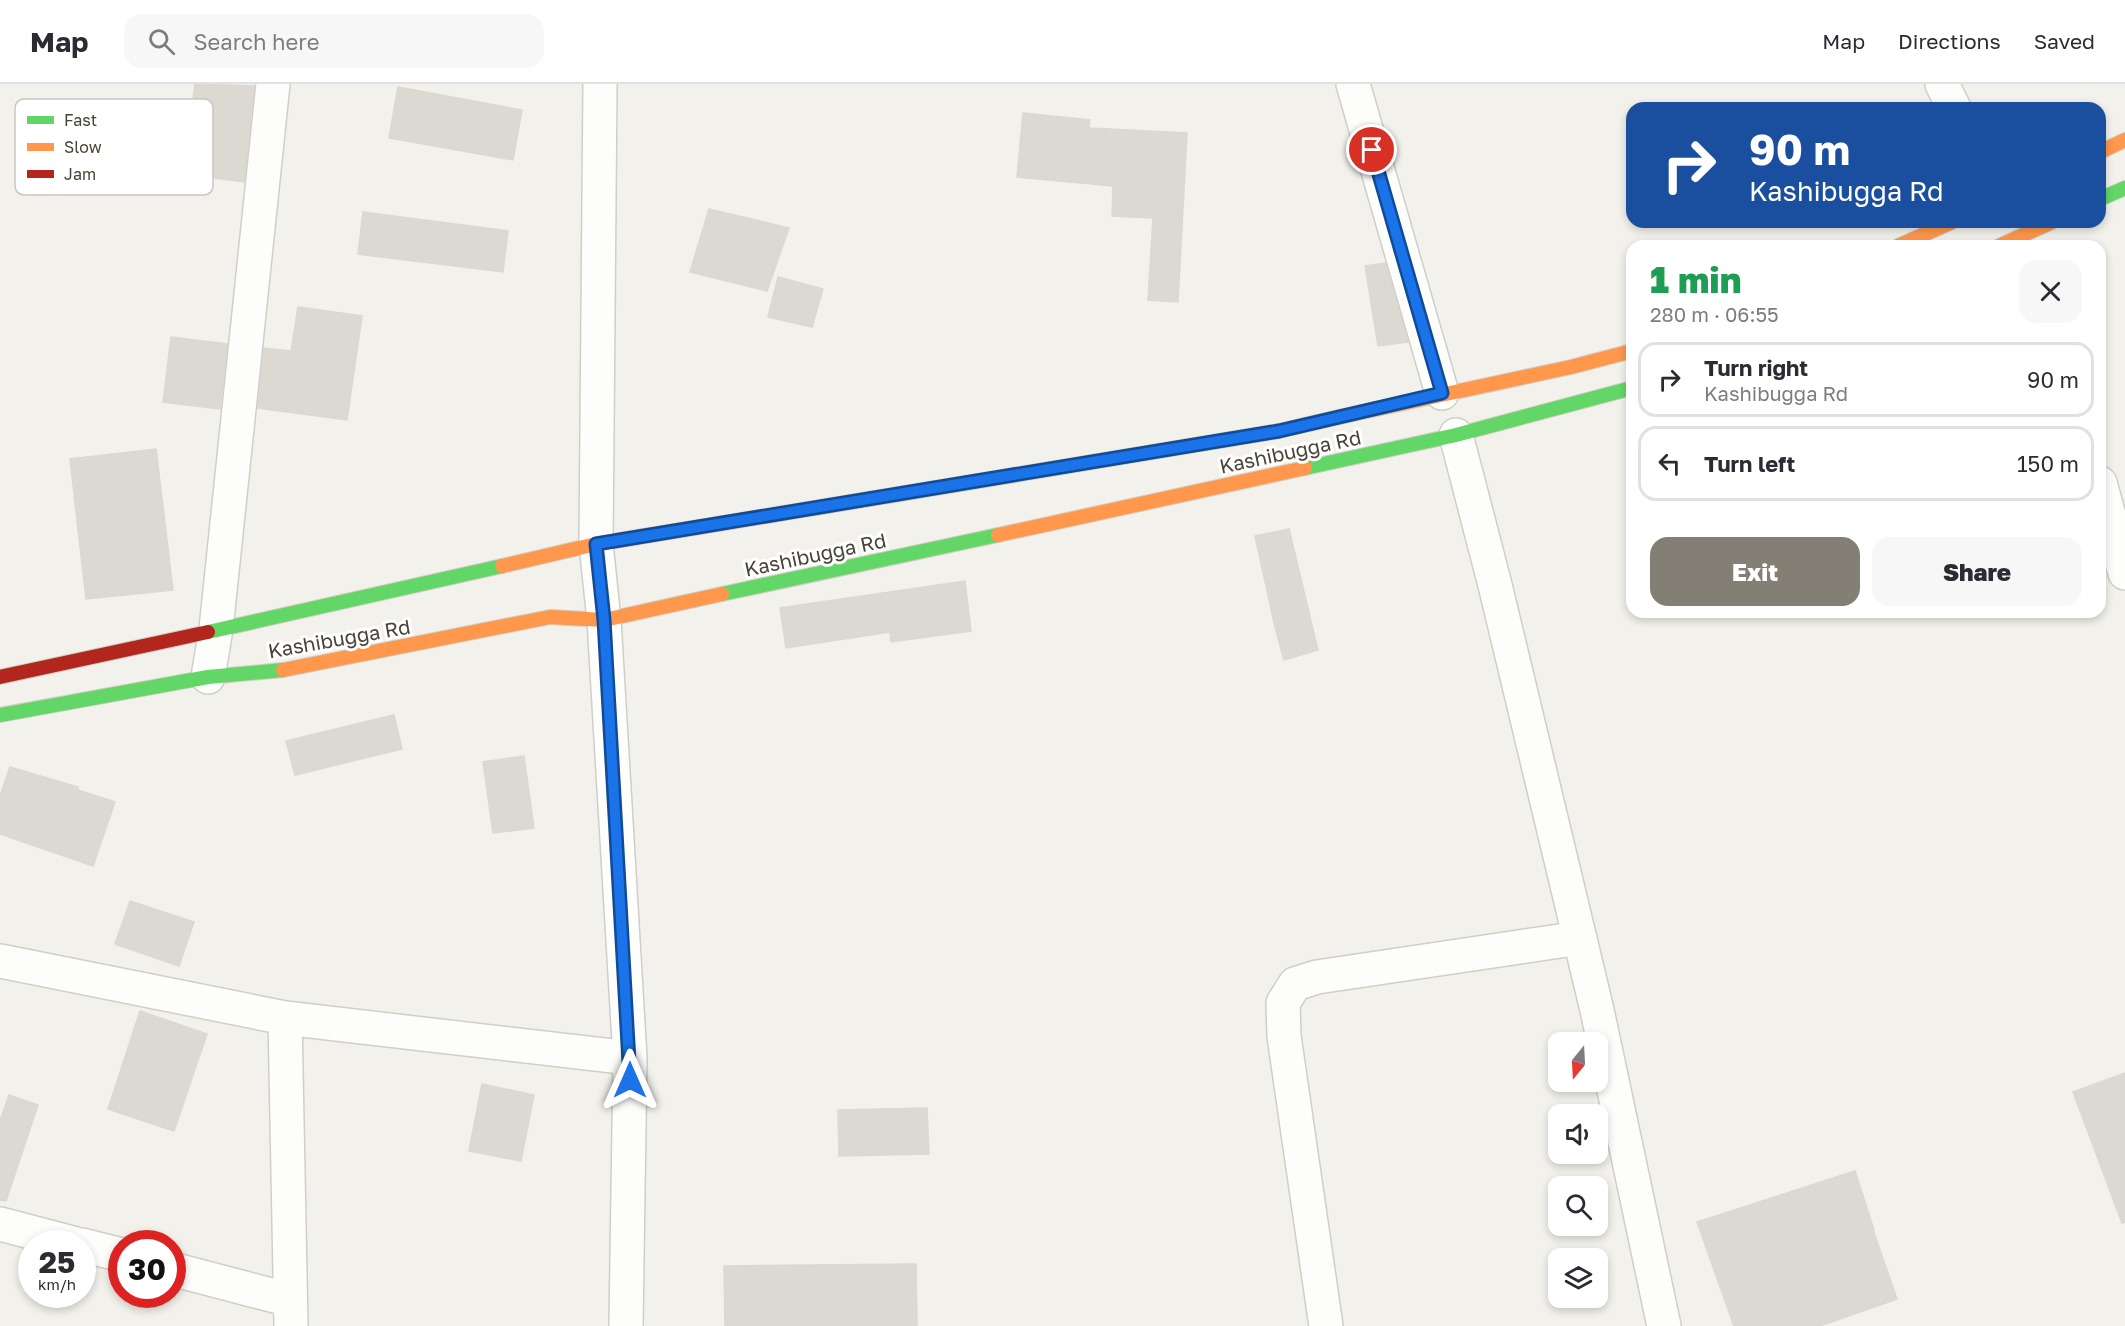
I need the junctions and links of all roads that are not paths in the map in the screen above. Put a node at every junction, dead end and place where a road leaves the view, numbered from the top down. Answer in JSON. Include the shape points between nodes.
{"nodes":[{"id":1,"x":273,"y":84,"type":"edge"},
{"id":2,"x":600,"y":84,"type":"edge"},
{"id":3,"x":1353,"y":84,"type":"edge"},
{"id":4,"x":1942,"y":84,"type":"edge"},
{"id":5,"x":1951,"y":102,"type":"edge"},
{"id":6,"x":2125,"y":140,"type":"edge"},
{"id":7,"x":2106,"y":149,"type":"edge"},
{"id":8,"x":2125,"y":188,"type":"edge"},
{"id":9,"x":2106,"y":196,"type":"edge"},
{"id":10,"x":1938,"y":228,"type":"edge"},
{"id":11,"x":2039,"y":233,"type":"edge"},
{"id":12,"x":1912,"y":240,"type":"edge"},
{"id":13,"x":2017,"y":240,"type":"edge"},
{"id":14,"x":1626,"y":353,"type":"edge"},
{"id":15,"x":1626,"y":390,"type":"edge"},
{"id":16,"x":1442,"y":393,"type":"junction"},
{"id":17,"x":1456,"y":435,"type":"junction"},
{"id":18,"x":2106,"y":505,"type":"edge"},
{"id":19,"x":596,"y":544,"type":"junction"},
{"id":20,"x":2125,"y":573,"type":"edge"},
{"id":21,"x":604,"y":620,"type":"junction"},
{"id":22,"x":216,"y":629,"type":"junction"},
{"id":23,"x":0,"y":677,"type":"edge"},
{"id":24,"x":208,"y":677,"type":"junction"},
{"id":25,"x":0,"y":715,"type":"edge"},
{"id":26,"x":1580,"y":938,"type":"junction"},
{"id":27,"x":0,"y":961,"type":"edge"},
{"id":28,"x":285,"y":1018,"type":"junction"},
{"id":29,"x":630,"y":1058,"type":"junction"},
{"id":30,"x":0,"y":1224,"type":"edge"},
{"id":31,"x":23,"y":1230,"type":"edge"},
{"id":32,"x":186,"y":1274,"type":"edge"},
{"id":33,"x":291,"y":1313,"type":"edge"},
{"id":34,"x":626,"y":1326,"type":"edge"},
{"id":35,"x":1326,"y":1326,"type":"edge"},
{"id":36,"x":1664,"y":1326,"type":"edge"}],
"edges":[{"from":1,"to":22,"type":"street"},
{"from":2,"to":19,"type":"street"},
{"from":3,"to":16,"type":"street"},
{"from":4,"to":5,"type":"street"},
{"from":6,"to":7,"type":"main road"},
{"from":8,"to":9,"type":"main road"},
{"from":10,"to":12,"type":"main road"},
{"from":11,"to":13,"type":"main road"},
{"from":14,"to":16,"type":"main road","name":"Kashibugga Rd"},
{"from":15,"to":17,"type":"main road","name":"Kashibugga Rd"},
{"from":16,"to":19,"type":"main road","name":"Kashibugga Rd","via":[[1279,431]]},
{"from":17,"to":21,"type":"main road","name":"Kashibugga Rd"},
{"from":17,"to":26,"type":"street"},
{"from":18,"to":20,"type":"street"},
{"from":19,"to":21,"type":"street"},
{"from":19,"to":22,"type":"main road","name":"Kashibugga Rd"},
{"from":21,"to":24,"type":"main road","name":"Kashibugga Rd","via":[[550,617],[295,669]]},
{"from":21,"to":29,"type":"street"},
{"from":22,"to":23,"type":"main road","name":"Kashibugga Rd"},
{"from":22,"to":24,"type":"street"},
{"from":24,"to":25,"type":"main road","name":"Kashibugga Rd"},
{"from":26,"to":35,"type":"street","via":[[1317,977],[1295,984],[1283,1003],[1284,1036]]},
{"from":26,"to":36,"type":"street"},
{"from":27,"to":28,"type":"street"},
{"from":28,"to":29,"type":"street"},
{"from":28,"to":33,"type":"street"},
{"from":29,"to":34,"type":"street"},
{"from":30,"to":31,"type":"street"},
{"from":32,"to":33,"type":"street"}]}
